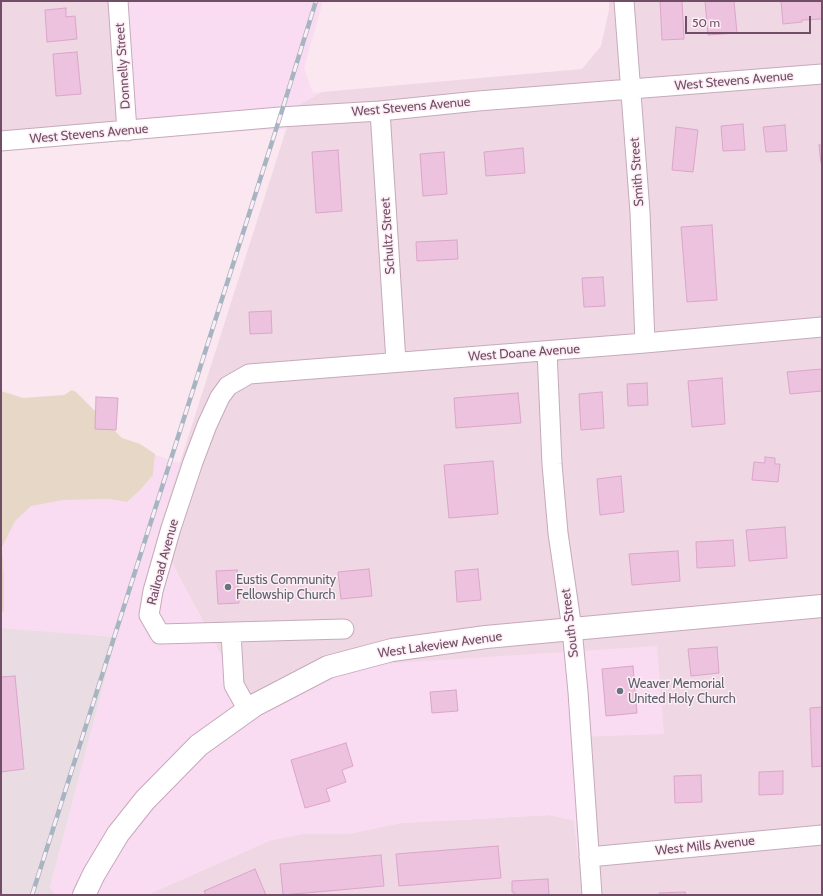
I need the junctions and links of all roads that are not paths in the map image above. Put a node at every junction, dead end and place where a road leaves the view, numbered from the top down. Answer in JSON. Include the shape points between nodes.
{"nodes":[{"id":1,"x":118,"y":1,"type":"edge"},
{"id":2,"x":624,"y":1,"type":"edge"},
{"id":3,"x":822,"y":74,"type":"edge"},
{"id":4,"x":631,"y":89,"type":"junction"},
{"id":5,"x":380,"y":111,"type":"junction"},
{"id":6,"x":127,"y":131,"type":"junction"},
{"id":7,"x":1,"y":141,"type":"edge"},
{"id":8,"x":822,"y":327,"type":"edge"},
{"id":9,"x":645,"y":343,"type":"junction"},
{"id":10,"x":547,"y":351,"type":"junction"},
{"id":11,"x":396,"y":362,"type":"junction"},
{"id":12,"x":228,"y":386,"type":"joint"},
{"id":13,"x":822,"y":606,"type":"edge"},
{"id":14,"x":344,"y":629,"type":"dead end"},
{"id":15,"x":572,"y":629,"type":"junction"},
{"id":16,"x":231,"y":633,"type":"junction"},
{"id":17,"x":248,"y":710,"type":"junction"},
{"id":18,"x":822,"y":835,"type":"edge"},
{"id":19,"x":589,"y":857,"type":"junction"},
{"id":20,"x":84,"y":895,"type":"edge"},
{"id":21,"x":592,"y":895,"type":"edge"}],
"edges":[{"from":1,"to":6,"type":"street","name":"Donnelly Street"},
{"from":2,"to":4,"type":"street","name":"Smith Street"},
{"from":3,"to":4,"type":"street","name":"West Stevens Avenue"},
{"from":4,"to":5,"type":"street","name":"West Stevens Avenue"},
{"from":4,"to":9,"type":"street","name":"Smith Street","via":[[640,212]]},
{"from":5,"to":6,"type":"street","name":"West Stevens Avenue"},
{"from":5,"to":11,"type":"street","name":"Schultz Street"},
{"from":6,"to":7,"type":"street","name":"West Stevens Avenue"},
{"from":8,"to":9,"type":"street","name":"West Doane Avenue"},
{"from":9,"to":10,"type":"street","name":"West Doane Avenue"},
{"from":10,"to":11,"type":"street","name":"West Doane Avenue"},
{"from":10,"to":15,"type":"street","name":"South Street","via":[[552,464]]},
{"from":11,"to":12,"type":"street","name":"West Doane Avenue","via":[[249,374]]},
{"from":12,"to":16,"type":"street","name":"Railroad Avenue","via":[[207,425],[193,462],[171,528],[153,591],[149,615],[160,634]]},
{"from":13,"to":15,"type":"street","name":"West Lakeview Avenue"},
{"from":14,"to":16,"type":"street","name":"Railroad Avenue"},
{"from":15,"to":17,"type":"street","name":"West Lakeview Avenue","via":[[486,637],[392,650],[328,667]]},
{"from":15,"to":19,"type":"street","name":"South Street"},
{"from":16,"to":17,"type":"street","via":[[234,685]]},
{"from":17,"to":20,"type":"street","name":"West Lakeview Avenue","via":[[199,745],[144,800],[118,834]]},
{"from":18,"to":19,"type":"street","name":"West Mills Avenue"},
{"from":19,"to":21,"type":"street","name":"South Street"}]}
